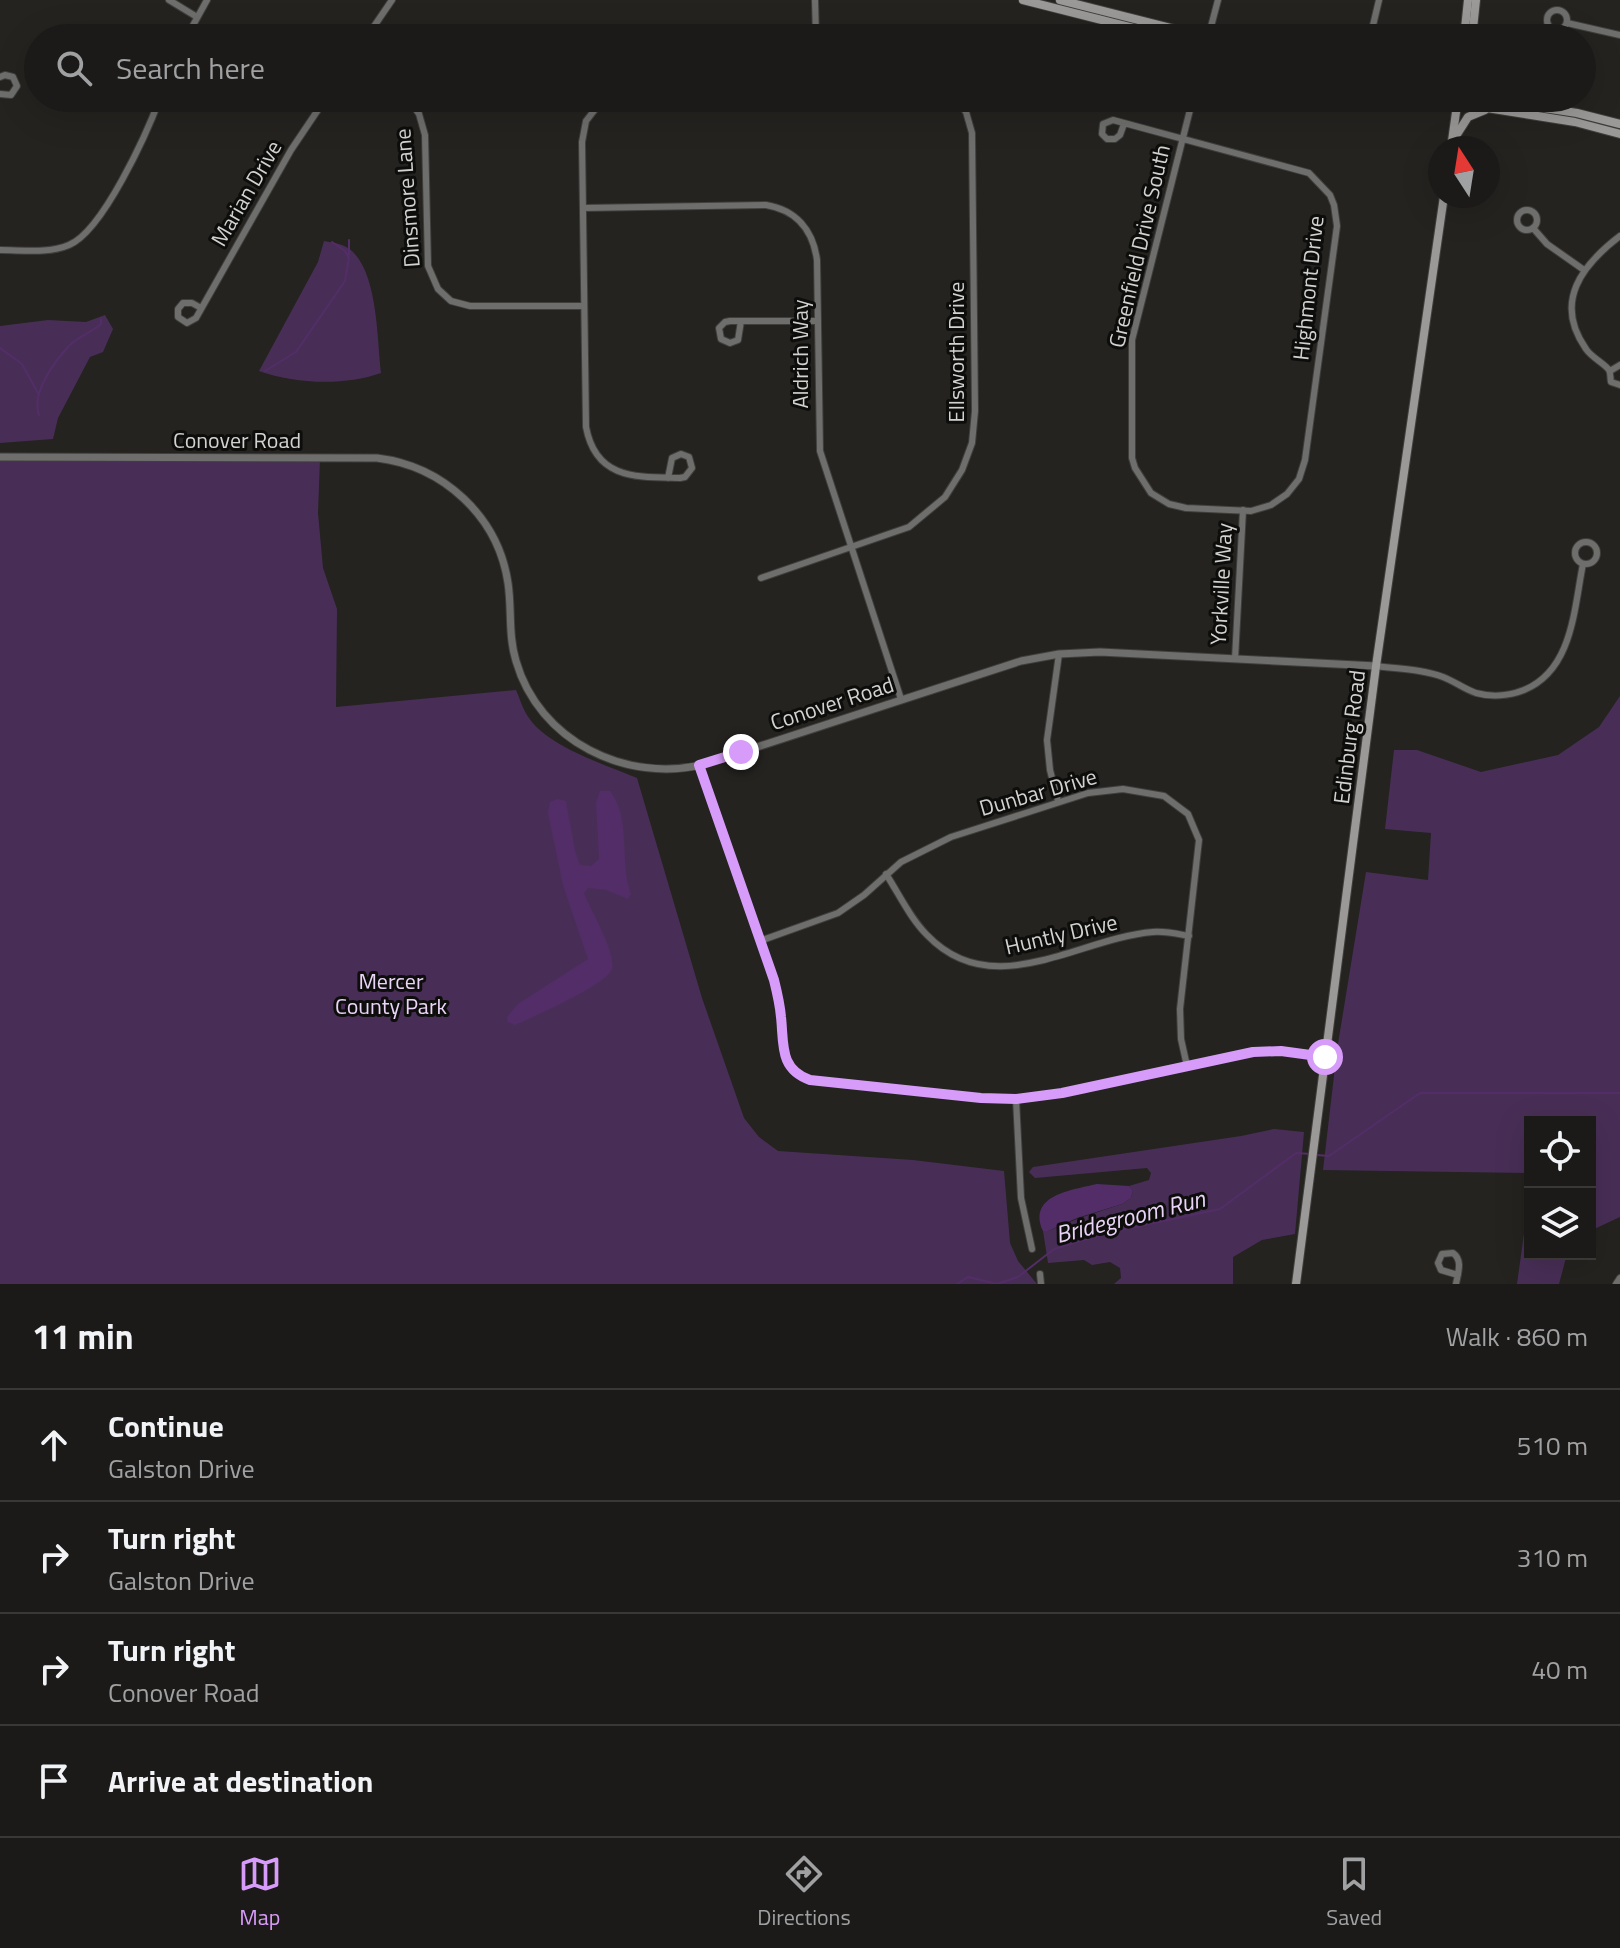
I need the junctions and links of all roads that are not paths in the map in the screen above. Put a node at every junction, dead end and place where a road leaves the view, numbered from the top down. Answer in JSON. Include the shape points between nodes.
{"nodes":[{"id":1,"x":169,"y":0,"type":"edge"},
{"id":2,"x":207,"y":0,"type":"edge"},
{"id":3,"x":392,"y":0,"type":"edge"},
{"id":4,"x":815,"y":0,"type":"edge"},
{"id":5,"x":1023,"y":0,"type":"edge"},
{"id":6,"x":1060,"y":0,"type":"edge"},
{"id":7,"x":1218,"y":0,"type":"edge"},
{"id":8,"x":1379,"y":0,"type":"edge"},
{"id":9,"x":1468,"y":0,"type":"edge"},
{"id":10,"x":1476,"y":0,"type":"edge"},
{"id":11,"x":197,"y":17,"type":"junction"},
{"id":12,"x":1567,"y":23,"type":"dead end"},
{"id":13,"x":193,"y":24,"type":"edge"},
{"id":14,"x":376,"y":24,"type":"edge"},
{"id":15,"x":816,"y":24,"type":"edge"},
{"id":16,"x":1118,"y":24,"type":"edge"},
{"id":17,"x":1154,"y":24,"type":"edge"},
{"id":18,"x":1212,"y":24,"type":"edge"},
{"id":19,"x":1373,"y":24,"type":"edge"},
{"id":20,"x":1465,"y":24,"type":"edge"},
{"id":21,"x":1473,"y":24,"type":"edge"},
{"id":22,"x":1571,"y":24,"type":"edge"},
{"id":23,"x":1596,"y":30,"type":"edge"},
{"id":24,"x":1620,"y":35,"type":"edge"},
{"id":25,"x":0,"y":77,"type":"edge"},
{"id":26,"x":0,"y":94,"type":"edge"},
{"id":27,"x":154,"y":112,"type":"edge"},
{"id":28,"x":317,"y":112,"type":"edge"},
{"id":29,"x":418,"y":112,"type":"edge"},
{"id":30,"x":592,"y":112,"type":"edge"},
{"id":31,"x":966,"y":112,"type":"edge"},
{"id":32,"x":1189,"y":112,"type":"edge"},
{"id":33,"x":1456,"y":112,"type":"edge"},
{"id":34,"x":1477,"y":112,"type":"edge"},
{"id":35,"x":1532,"y":112,"type":"edge"},
{"id":36,"x":1569,"y":112,"type":"edge"},
{"id":37,"x":1124,"y":124,"type":"dead end"},
{"id":38,"x":1620,"y":124,"type":"edge"},
{"id":39,"x":1620,"y":134,"type":"edge"},
{"id":40,"x":1453,"y":136,"type":"edge"},
{"id":41,"x":1458,"y":136,"type":"edge"},
{"id":42,"x":1182,"y":139,"type":"junction"},
{"id":43,"x":583,"y":208,"type":"junction"},
{"id":44,"x":1442,"y":208,"type":"edge"},
{"id":45,"x":1533,"y":228,"type":"dead end"},
{"id":46,"x":1620,"y":236,"type":"edge"},
{"id":47,"x":0,"y":250,"type":"edge"},
{"id":48,"x":1584,"y":270,"type":"junction"},
{"id":49,"x":584,"y":306,"type":"junction"},
{"id":50,"x":201,"y":308,"type":"dead end"},
{"id":51,"x":741,"y":321,"type":"dead end"},
{"id":52,"x":818,"y":321,"type":"junction"},
{"id":53,"x":1620,"y":365,"type":"edge"},
{"id":54,"x":1610,"y":371,"type":"junction"},
{"id":55,"x":1620,"y":385,"type":"edge"},
{"id":56,"x":0,"y":457,"type":"edge"},
{"id":57,"x":668,"y":478,"type":"junction"},
{"id":58,"x":1287,"y":494,"type":"joint"},
{"id":59,"x":1243,"y":510,"type":"junction"},
{"id":60,"x":852,"y":548,"type":"junction"},
{"id":61,"x":1583,"y":564,"type":"dead end"},
{"id":62,"x":761,"y":578,"type":"dead end"},
{"id":63,"x":1059,"y":654,"type":"junction"},
{"id":64,"x":1235,"y":659,"type":"junction"},
{"id":65,"x":1376,"y":666,"type":"junction"},
{"id":66,"x":901,"y":699,"type":"junction"},
{"id":67,"x":699,"y":765,"type":"junction"},
{"id":68,"x":1058,"y":801,"type":"junction"},
{"id":69,"x":886,"y":874,"type":"junction"},
{"id":70,"x":1189,"y":936,"type":"junction"},
{"id":71,"x":760,"y":941,"type":"junction"},
{"id":72,"x":1325,"y":1057,"type":"junction"},
{"id":73,"x":1187,"y":1066,"type":"junction"},
{"id":74,"x":1016,"y":1099,"type":"junction"},
{"id":75,"x":1032,"y":1249,"type":"dead end"},
{"id":76,"x":1040,"y":1274,"type":"dead end"},
{"id":77,"x":1458,"y":1275,"type":"dead end"},
{"id":78,"x":1620,"y":1278,"type":"edge"},
{"id":79,"x":1041,"y":1284,"type":"edge"},
{"id":80,"x":1296,"y":1284,"type":"edge"},
{"id":81,"x":1456,"y":1284,"type":"edge"},
{"id":82,"x":1616,"y":1284,"type":"edge"}],
"edges":[{"from":1,"to":11,"type":"street"},
{"from":2,"to":11,"type":"street"},
{"from":3,"to":14,"type":"street"},
{"from":4,"to":15,"type":"street"},
{"from":5,"to":16,"type":"main road"},
{"from":6,"to":17,"type":"main road"},
{"from":7,"to":18,"type":"street"},
{"from":8,"to":19,"type":"street"},
{"from":9,"to":20,"type":"main road"},
{"from":10,"to":21,"type":"main road"},
{"from":11,"to":13,"type":"street"},
{"from":12,"to":22,"type":"street"},
{"from":23,"to":24,"type":"street"},
{"from":25,"to":26,"type":"street","via":[[13,77],[17,86],[11,95]]},
{"from":27,"to":47,"type":"street","via":[[89,232],[53,250]]},
{"from":28,"to":50,"type":"street","name":"Marian Drive"},
{"from":29,"to":49,"type":"street","name":"Dinsmore Lane","via":[[425,135],[428,266],[438,289],[451,301],[470,306]]},
{"from":30,"to":43,"type":"street","via":[[583,131]]},
{"from":31,"to":60,"type":"street","name":"Ellsworth Drive","via":[[972,133],[972,443],[955,484],[934,509],[896,533]]},
{"from":32,"to":42,"type":"street","name":"Greenfield Drive South"},
{"from":33,"to":40,"type":"main road"},
{"from":34,"to":41,"type":"main road"},
{"from":35,"to":39,"type":"main road"},
{"from":36,"to":38,"type":"main road"},
{"from":37,"to":42,"type":"street","name":"Highmont Drive"},
{"from":42,"to":58,"type":"street","name":"Highmont Drive","via":[[1299,168],[1318,180],[1334,205],[1337,226],[1305,460]]},
{"from":42,"to":59,"type":"street","name":"Greenfield Drive South","via":[[1132,340],[1132,458],[1139,477],[1159,500],[1179,507]]},
{"from":43,"to":49,"type":"street"},
{"from":43,"to":52,"type":"street","name":"Aldrich Way","via":[[766,205],[784,210],[808,230],[816,249]]},
{"from":44,"to":65,"type":"main road","name":"Edinburg Road"},
{"from":45,"to":48,"type":"street"},
{"from":46,"to":48,"type":"street"},
{"from":48,"to":54,"type":"street","via":[[1575,290],[1575,324],[1584,347]]},
{"from":49,"to":57,"type":"street","via":[[586,427],[592,447],[622,474]]},
{"from":51,"to":52,"type":"street"},
{"from":52,"to":60,"type":"street","name":"Aldrich Way","via":[[818,441]]},
{"from":53,"to":54,"type":"street"},
{"from":54,"to":55,"type":"street","via":[[1611,382]]},
{"from":56,"to":67,"type":"street","name":"Conover Road","via":[[377,458],[419,468],[469,503],[495,541],[508,585],[516,664],[550,721],[576,743],[618,763],[667,769]]},
{"from":57,"to":57,"type":"street","via":[[687,476],[692,468],[689,457],[672,458]]},
{"from":58,"to":59,"type":"street","name":"Greenfield Drive South","via":[[1271,505]]},
{"from":59,"to":64,"type":"street","name":"Yorkville Way"},
{"from":60,"to":62,"type":"street","name":"Ellsworth Drive"},
{"from":60,"to":66,"type":"street","name":"Aldrich Way"},
{"from":61,"to":65,"type":"street","via":[[1563,652],[1551,672],[1531,687],[1488,695],[1432,674]]},
{"from":63,"to":64,"type":"street","name":"Conover Road"},
{"from":63,"to":66,"type":"street","name":"Conover Road"},
{"from":63,"to":68,"type":"street","via":[[1047,740]]},
{"from":64,"to":65,"type":"street","name":"Conover Road"},
{"from":65,"to":72,"type":"main road","name":"Edinburg Road"},
{"from":66,"to":67,"type":"street","name":"Conover Road"},
{"from":67,"to":71,"type":"street"},
{"from":68,"to":69,"type":"street","name":"Dunbar Drive","via":[[934,844]]},
{"from":68,"to":70,"type":"street","name":"Dunbar Drive","via":[[1123,789],[1164,796],[1181,806],[1199,840]]},
{"from":69,"to":70,"type":"street","name":"Huntly Drive","via":[[927,935],[957,957],[982,965],[1021,965],[1149,933]]},
{"from":69,"to":71,"type":"street","name":"Dunbar Drive","via":[[838,913]]},
{"from":70,"to":73,"type":"street","name":"Dunbar Drive","via":[[1180,1009]]},
{"from":71,"to":74,"type":"street","via":[[779,1000],[784,1057],[799,1075]]},
{"from":72,"to":73,"type":"street","via":[[1267,1051]]},
{"from":72,"to":80,"type":"main road","name":"Edinburg Road"},
{"from":73,"to":74,"type":"street"},
{"from":74,"to":75,"type":"street","via":[[1021,1198]]},
{"from":76,"to":79,"type":"street"},
{"from":77,"to":81,"type":"street"},
{"from":78,"to":82,"type":"street"}]}
